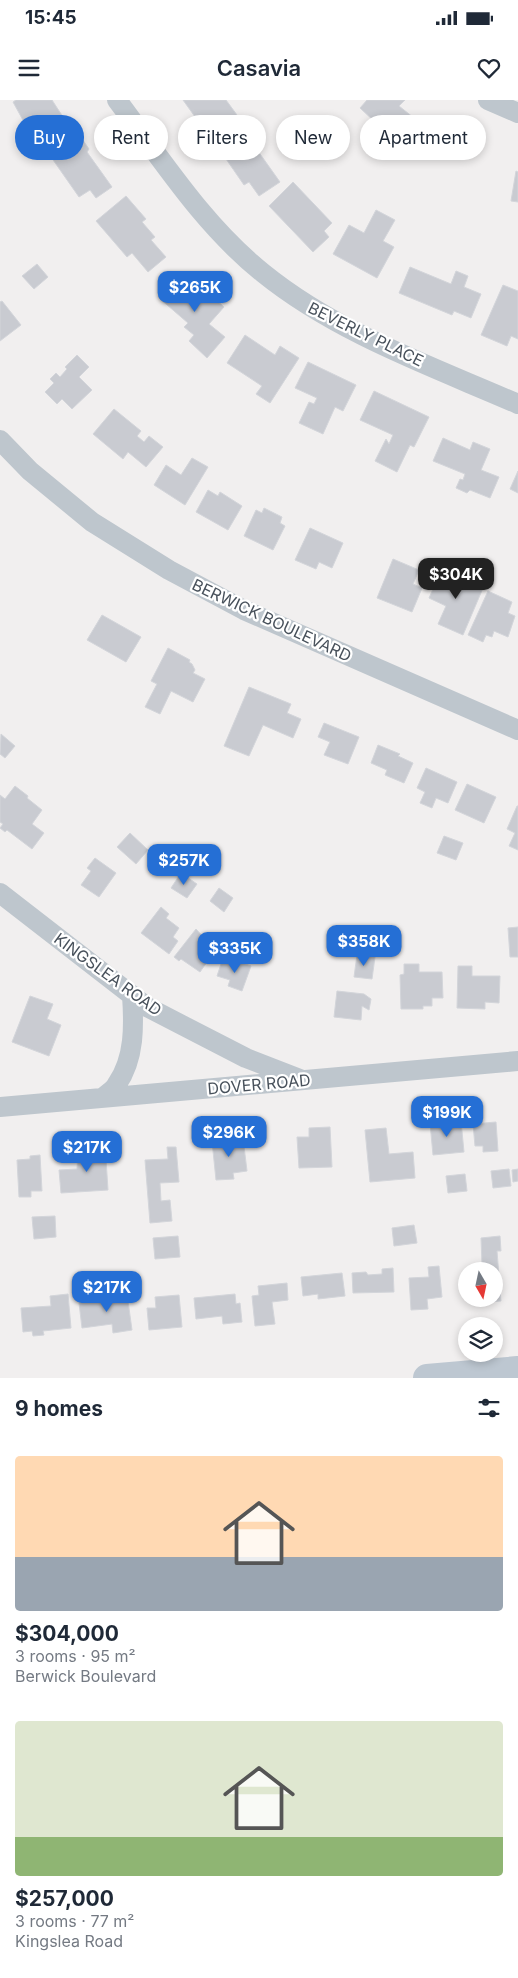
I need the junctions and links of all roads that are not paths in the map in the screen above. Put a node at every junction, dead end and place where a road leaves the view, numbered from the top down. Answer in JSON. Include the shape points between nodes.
{"nodes":[{"id":1,"x":117,"y":100,"type":"edge"},
{"id":2,"x":488,"y":100,"type":"edge"},
{"id":3,"x":518,"y":113,"type":"edge"},
{"id":4,"x":518,"y":404,"type":"edge"},
{"id":5,"x":0,"y":440,"type":"edge"},
{"id":6,"x":518,"y":730,"type":"edge"},
{"id":7,"x":0,"y":893,"type":"edge"},
{"id":8,"x":132,"y":995,"type":"junction"},
{"id":9,"x":518,"y":1061,"type":"edge"},
{"id":10,"x":304,"y":1080,"type":"junction"},
{"id":11,"x":102,"y":1098,"type":"junction"},
{"id":12,"x":0,"y":1107,"type":"edge"},
{"id":13,"x":518,"y":1370,"type":"edge"},
{"id":14,"x":458,"y":1377,"type":"edge"},
{"id":15,"x":427,"y":1378,"type":"edge"}],
"edges":[{"from":1,"to":4,"type":"street","name":"BEVERLY PLACE","via":[[188,196],[223,237],[262,273],[312,309],[370,339]]},
{"from":2,"to":3,"type":"street"},
{"from":5,"to":6,"type":"street","name":"BERWICK BOULEVARD","via":[[30,472],[92,522],[169,570],[244,610]]},
{"from":7,"to":8,"type":"street","name":"KINGSLEA ROAD"},
{"from":8,"to":10,"type":"street","name":"KINGSLEA ROAD","via":[[147,1007],[246,1058]]},
{"from":8,"to":11,"type":"street","via":[[132,1044],[117,1085]]},
{"from":9,"to":10,"type":"street","name":"DOVER ROAD"},
{"from":10,"to":11,"type":"street","name":"DOVER ROAD"},
{"from":11,"to":12,"type":"street","name":"DOVER ROAD"},
{"from":13,"to":14,"type":"main road"},
{"from":14,"to":15,"type":"main road"}]}
